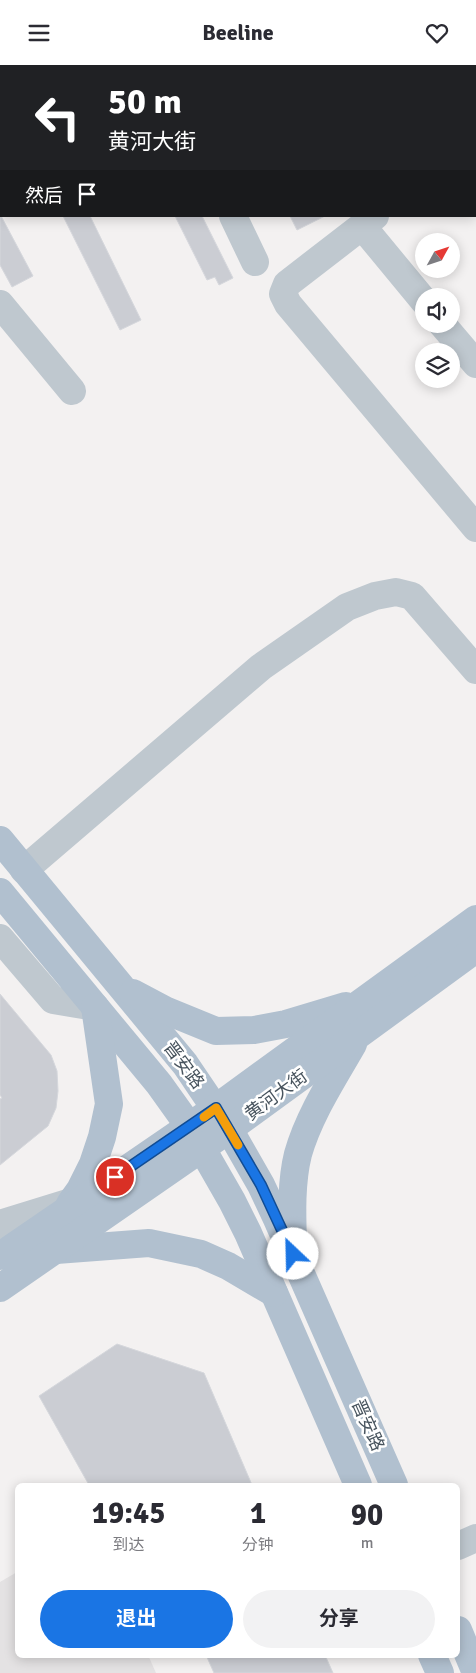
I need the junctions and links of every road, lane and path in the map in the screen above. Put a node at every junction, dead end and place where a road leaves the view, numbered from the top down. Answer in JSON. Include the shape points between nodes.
{"nodes":[{"id":1,"x":233,"y":217,"type":"edge"},
{"id":2,"x":368,"y":221,"type":"edge"},
{"id":3,"x":255,"y":262,"type":"dead end"},
{"id":4,"x":415,"y":288,"type":"edge"},
{"id":5,"x":0,"y":304,"type":"edge"},
{"id":6,"x":450,"y":333,"type":"edge"},
{"id":7,"x":476,"y":364,"type":"edge"},
{"id":8,"x":72,"y":391,"type":"dead end"},
{"id":9,"x":476,"y":528,"type":"edge"},
{"id":10,"x":476,"y":670,"type":"edge"},
{"id":11,"x":0,"y":840,"type":"edge"},
{"id":12,"x":24,"y":870,"type":"junction"},
{"id":13,"x":0,"y":892,"type":"edge"},
{"id":14,"x":476,"y":919,"type":"edge"},
{"id":15,"x":0,"y":938,"type":"edge"},
{"id":16,"x":476,"y":949,"type":"edge"},
{"id":17,"x":120,"y":986,"type":"junction"},
{"id":18,"x":364,"y":1001,"type":"junction"},
{"id":19,"x":95,"y":1007,"type":"junction"},
{"id":20,"x":358,"y":1035,"type":"junction"},
{"id":21,"x":223,"y":1119,"type":"junction"},
{"id":22,"x":195,"y":1138,"type":"junction"},
{"id":23,"x":73,"y":1204,"type":"junction"},
{"id":24,"x":0,"y":1225,"type":"edge"},
{"id":25,"x":56,"y":1250,"type":"junction"},
{"id":26,"x":293,"y":1254,"type":"junction"},
{"id":27,"x":0,"y":1256,"type":"edge"},
{"id":28,"x":0,"y":1288,"type":"edge"},
{"id":29,"x":274,"y":1293,"type":"junction"},
{"id":30,"x":357,"y":1483,"type":"edge"},
{"id":31,"x":393,"y":1483,"type":"edge"},
{"id":32,"x":476,"y":1538,"type":"edge"},
{"id":33,"x":460,"y":1545,"type":"edge"},
{"id":34,"x":460,"y":1635,"type":"edge"},
{"id":35,"x":433,"y":1658,"type":"edge"},
{"id":36,"x":440,"y":1673,"type":"edge"},
{"id":37,"x":476,"y":1673,"type":"edge"}],
"edges":[{"from":1,"to":3,"type":"street"},
{"from":2,"to":4,"type":"street"},
{"from":2,"to":9,"type":"street","via":[[287,284],[282,294]]},
{"from":5,"to":8,"type":"street"},
{"from":6,"to":7,"type":"street"},
{"from":10,"to":12,"type":"street","via":[[412,596],[396,592],[347,607],[262,667]]},
{"from":11,"to":12,"type":"main road","name":"晋安路"},
{"from":12,"to":17,"type":"main road","name":"晋安路"},
{"from":13,"to":19,"type":"main road","name":"晋安路"},
{"from":14,"to":18,"type":"main road","name":"黄河大街"},
{"from":15,"to":19,"type":"street","via":[[53,1000]]},
{"from":16,"to":20,"type":"main road","name":"黄河大街"},
{"from":17,"to":18,"type":"main road","via":[[167,1011],[216,1031],[254,1031]]},
{"from":17,"to":21,"type":"main road","name":"晋安路","via":[[185,1064]]},
{"from":18,"to":21,"type":"main road","name":"黄河大街"},
{"from":19,"to":22,"type":"main road","name":"晋安路","via":[[159,1084]]},
{"from":19,"to":23,"type":"main road","via":[[109,1104],[93,1164]]},
{"from":20,"to":21,"type":"main road","name":"黄河大街"},
{"from":20,"to":26,"type":"main road","via":[[304,1134],[298,1156],[293,1207]]},
{"from":21,"to":22,"type":"main road","name":"黄河大街"},
{"from":21,"to":26,"type":"main road","name":"晋安路","via":[[261,1185]]},
{"from":22,"to":23,"type":"main road","name":"黄河大街"},
{"from":22,"to":25,"type":"main road","name":"黄河大街"},
{"from":22,"to":29,"type":"main road","name":"晋安路","via":[[232,1201]]},
{"from":23,"to":24,"type":"street"},
{"from":23,"to":27,"type":"main road","name":"黄河大街"},
{"from":25,"to":28,"type":"main road","name":"黄河大街"},
{"from":25,"to":29,"type":"main road","via":[[149,1243],[201,1254]]},
{"from":26,"to":31,"type":"main road","name":"晋安路"},
{"from":29,"to":30,"type":"main road","name":"晋安路"},
{"from":32,"to":33,"type":"street"},
{"from":34,"to":37,"type":"main road"},
{"from":35,"to":36,"type":"main road"}]}
